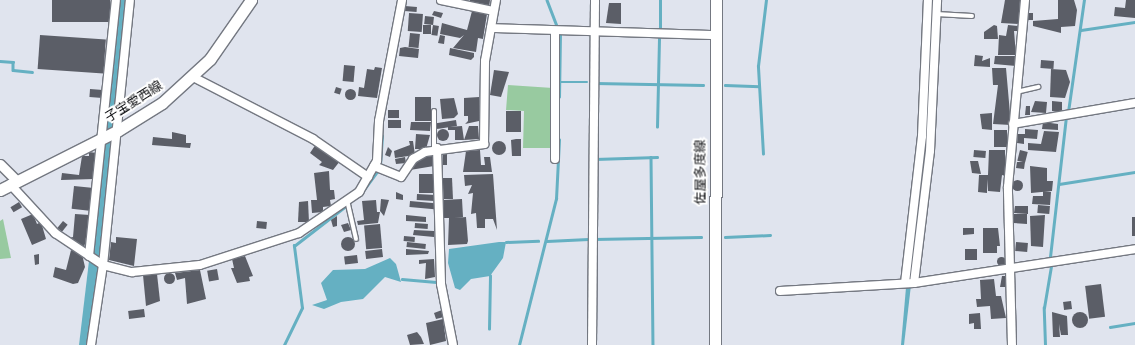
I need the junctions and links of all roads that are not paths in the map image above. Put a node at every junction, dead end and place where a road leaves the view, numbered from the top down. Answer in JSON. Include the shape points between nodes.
{"nodes":[{"id":1,"x":116,"y":0,"type":"edge"},
{"id":2,"x":130,"y":0,"type":"edge"},
{"id":3,"x":251,"y":0,"type":"edge"},
{"id":4,"x":402,"y":0,"type":"edge"},
{"id":5,"x":440,"y":0,"type":"edge"},
{"id":6,"x":496,"y":0,"type":"edge"},
{"id":7,"x":595,"y":0,"type":"edge"},
{"id":8,"x":716,"y":0,"type":"edge"},
{"id":9,"x":928,"y":0,"type":"edge"},
{"id":10,"x":937,"y":0,"type":"edge"},
{"id":11,"x":1026,"y":0,"type":"edge"},
{"id":12,"x":493,"y":11,"type":"junction"},
{"id":13,"x":932,"y":14,"type":"junction"},
{"id":14,"x":972,"y":16,"type":"dead end"},
{"id":15,"x":491,"y":28,"type":"junction"},
{"id":16,"x":555,"y":31,"type":"junction"},
{"id":17,"x":592,"y":33,"type":"junction"},
{"id":18,"x":715,"y":35,"type":"junction"},
{"id":19,"x":193,"y":77,"type":"junction"},
{"id":20,"x":1038,"y":87,"type":"dead end"},
{"id":21,"x":1016,"y":92,"type":"junction"},
{"id":22,"x":1135,"y":102,"type":"edge"},
{"id":23,"x":434,"y":111,"type":"dead end"},
{"id":24,"x":1013,"y":124,"type":"junction"},
{"id":25,"x":116,"y":131,"type":"junction"},
{"id":26,"x":103,"y":137,"type":"junction"},
{"id":27,"x":435,"y":148,"type":"junction"},
{"id":28,"x":555,"y":159,"type":"dead end"},
{"id":29,"x":0,"y":164,"type":"edge"},
{"id":30,"x":374,"y":166,"type":"junction"},
{"id":31,"x":368,"y":177,"type":"junction"},
{"id":32,"x":13,"y":182,"type":"junction"},
{"id":33,"x":0,"y":190,"type":"edge"},
{"id":34,"x":347,"y":200,"type":"junction"},
{"id":35,"x":356,"y":239,"type":"dead end"},
{"id":36,"x":1135,"y":249,"type":"edge"},
{"id":37,"x":90,"y":256,"type":"junction"},
{"id":38,"x":102,"y":264,"type":"junction"},
{"id":39,"x":1011,"y":269,"type":"junction"},
{"id":40,"x":909,"y":283,"type":"junction"},
{"id":41,"x":780,"y":291,"type":"dead end"},
{"id":42,"x":91,"y":345,"type":"edge"},
{"id":43,"x":454,"y":345,"type":"edge"},
{"id":44,"x":592,"y":345,"type":"edge"},
{"id":45,"x":715,"y":345,"type":"edge"},
{"id":46,"x":1012,"y":345,"type":"edge"}],
"edges":[{"from":1,"to":26,"type":"street"},
{"from":2,"to":25,"type":"street"},
{"from":3,"to":19,"type":"main road","name":"子宝愛西線"},
{"from":4,"to":30,"type":"street"},
{"from":5,"to":12,"type":"street"},
{"from":6,"to":12,"type":"street"},
{"from":7,"to":17,"type":"street"},
{"from":8,"to":18,"type":"main road","name":"佐屋多度線"},
{"from":9,"to":13,"type":"street"},
{"from":10,"to":13,"type":"street"},
{"from":11,"to":21,"type":"street"},
{"from":12,"to":15,"type":"street"},
{"from":13,"to":14,"type":"lane"},
{"from":13,"to":40,"type":"street","via":[[927,137]]},
{"from":15,"to":16,"type":"street"},
{"from":15,"to":27,"type":"street","via":[[484,61],[484,144]]},
{"from":16,"to":17,"type":"street"},
{"from":16,"to":28,"type":"street"},
{"from":17,"to":18,"type":"street"},
{"from":17,"to":44,"type":"street"},
{"from":18,"to":45,"type":"main road","name":"佐屋多度線"},
{"from":19,"to":25,"type":"main road","name":"子宝愛西線","via":[[162,103]]},
{"from":19,"to":31,"type":"street","via":[[313,139]]},
{"from":20,"to":21,"type":"lane"},
{"from":21,"to":24,"type":"street"},
{"from":22,"to":24,"type":"street"},
{"from":23,"to":27,"type":"lane"},
{"from":24,"to":39,"type":"street","via":[[1008,187]]},
{"from":25,"to":26,"type":"main road","name":"子宝愛西線"},
{"from":25,"to":38,"type":"street"},
{"from":26,"to":32,"type":"main road","name":"子宝愛西線"},
{"from":26,"to":37,"type":"street"},
{"from":27,"to":30,"type":"street","via":[[413,159],[402,177]]},
{"from":27,"to":43,"type":"street","via":[[441,284]]},
{"from":29,"to":32,"type":"street"},
{"from":30,"to":31,"type":"street"},
{"from":31,"to":34,"type":"street"},
{"from":32,"to":33,"type":"main road","name":"子宝愛西線"},
{"from":32,"to":37,"type":"street","via":[[55,233]]},
{"from":34,"to":35,"type":"lane"},
{"from":34,"to":38,"type":"street","via":[[299,233],[200,265],[132,272]]},
{"from":36,"to":39,"type":"street"},
{"from":37,"to":38,"type":"street"},
{"from":38,"to":42,"type":"street"},
{"from":39,"to":40,"type":"street"},
{"from":39,"to":46,"type":"street"},
{"from":40,"to":41,"type":"street"}]}
